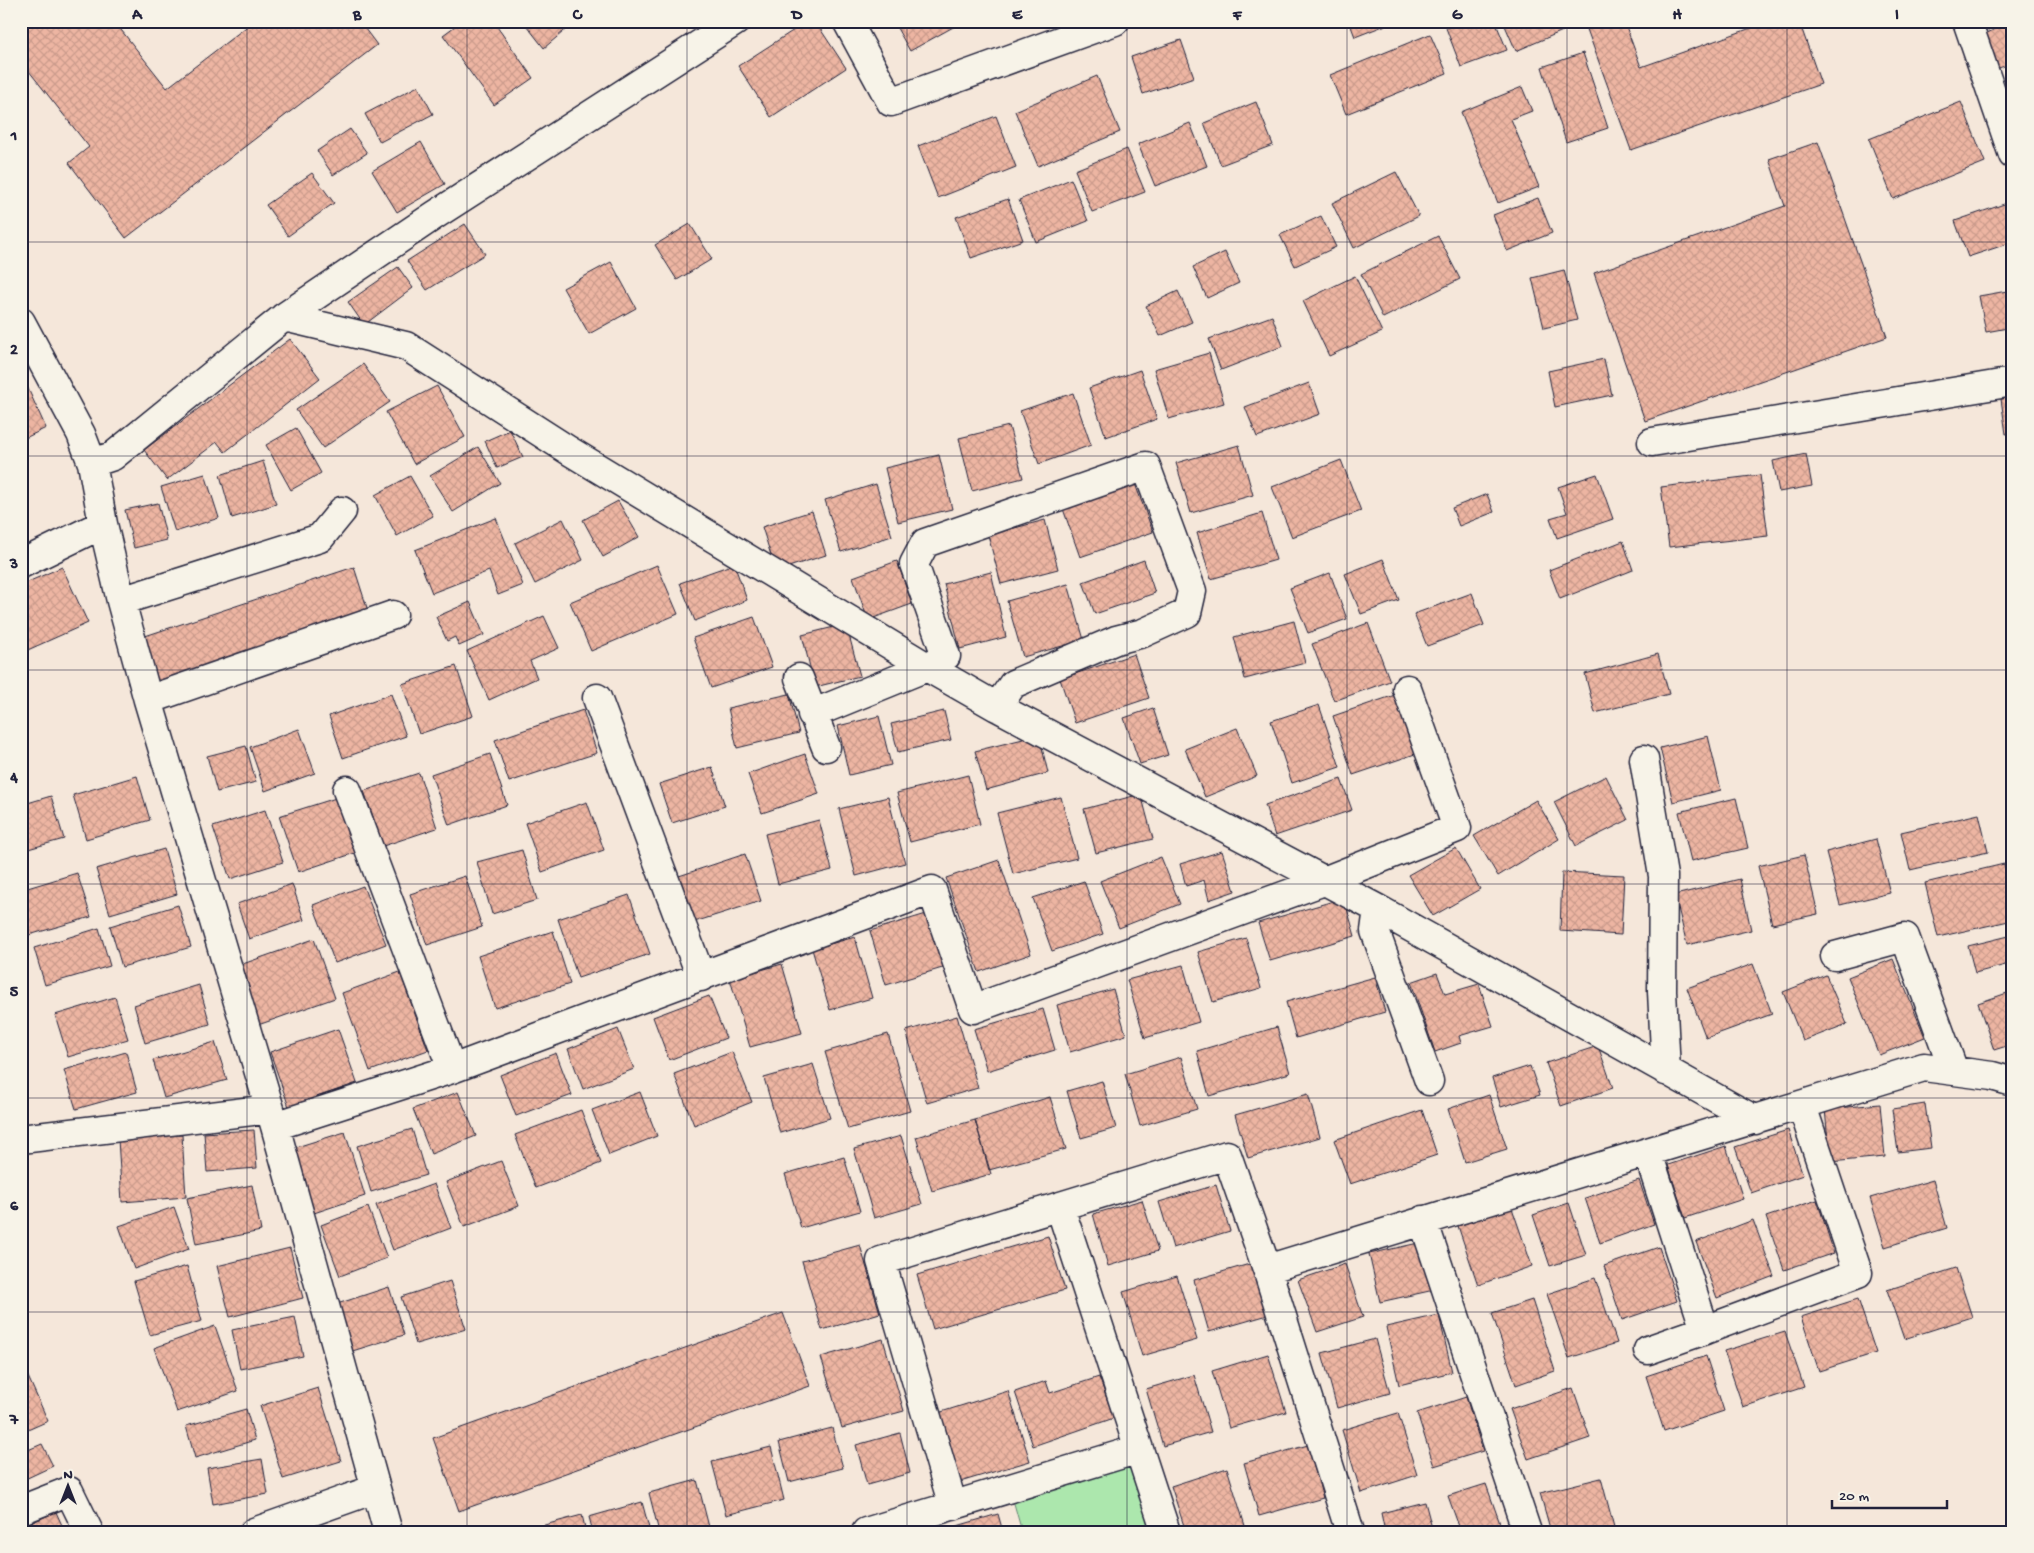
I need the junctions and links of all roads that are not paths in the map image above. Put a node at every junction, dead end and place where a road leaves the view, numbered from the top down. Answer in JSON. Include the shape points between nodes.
{"nodes":[{"id":1,"x":736,"y":21,"type":"edge"},
{"id":2,"x":847,"y":21,"type":"edge"},
{"id":3,"x":1115,"y":21,"type":"edge"},
{"id":4,"x":1967,"y":21,"type":"edge"},
{"id":5,"x":1053,"y":32,"type":"edge"},
{"id":6,"x":2006,"y":115,"type":"edge"},
{"id":7,"x":2013,"y":155,"type":"edge"},
{"id":8,"x":284,"y":317,"type":"junction"},
{"id":9,"x":21,"y":322,"type":"edge"},
{"id":10,"x":2013,"y":382,"type":"edge"},
{"id":11,"x":1652,"y":442,"type":"dead end"},
{"id":12,"x":92,"y":463,"type":"junction"},
{"id":13,"x":342,"y":512,"type":"dead end"},
{"id":14,"x":103,"y":524,"type":"junction"},
{"id":15,"x":21,"y":564,"type":"edge"},
{"id":16,"x":121,"y":601,"type":"junction"},
{"id":17,"x":393,"y":615,"type":"dead end"},
{"id":18,"x":927,"y":667,"type":"junction"},
{"id":19,"x":799,"y":678,"type":"dead end"},
{"id":20,"x":1407,"y":689,"type":"dead end"},
{"id":21,"x":597,"y":698,"type":"dead end"},
{"id":22,"x":148,"y":700,"type":"junction"},
{"id":23,"x":998,"y":707,"type":"junction"},
{"id":24,"x":812,"y":714,"type":"junction"},
{"id":25,"x":826,"y":747,"type":"dead end"},
{"id":26,"x":1644,"y":759,"type":"dead end"},
{"id":27,"x":347,"y":790,"type":"dead end"},
{"id":28,"x":1324,"y":881,"type":"junction"},
{"id":29,"x":1378,"y":909,"type":"junction"},
{"id":30,"x":1835,"y":956,"type":"dead end"},
{"id":31,"x":701,"y":977,"type":"junction"},
{"id":32,"x":452,"y":1069,"type":"junction"},
{"id":33,"x":1666,"y":1071,"type":"junction"},
{"id":34,"x":1954,"y":1071,"type":"junction"},
{"id":35,"x":1429,"y":1081,"type":"dead end"},
{"id":36,"x":2013,"y":1082,"type":"edge"},
{"id":37,"x":1802,"y":1106,"type":"junction"},
{"id":38,"x":273,"y":1117,"type":"junction"},
{"id":39,"x":1754,"y":1120,"type":"junction"},
{"id":40,"x":21,"y":1139,"type":"edge"},
{"id":41,"x":1648,"y":1153,"type":"junction"},
{"id":42,"x":1060,"y":1207,"type":"junction"},
{"id":43,"x":1424,"y":1220,"type":"junction"},
{"id":44,"x":1267,"y":1269,"type":"junction"},
{"id":45,"x":1705,"y":1330,"type":"junction"},
{"id":46,"x":1648,"y":1350,"type":"dead end"},
{"id":47,"x":1139,"y":1449,"type":"junction"},
{"id":48,"x":375,"y":1489,"type":"junction"},
{"id":49,"x":953,"y":1506,"type":"junction"},
{"id":50,"x":21,"y":1510,"type":"edge"},
{"id":51,"x":89,"y":1532,"type":"edge"},
{"id":52,"x":254,"y":1532,"type":"edge"},
{"id":53,"x":388,"y":1532,"type":"edge"},
{"id":54,"x":866,"y":1532,"type":"edge"},
{"id":55,"x":1166,"y":1532,"type":"edge"},
{"id":56,"x":1350,"y":1532,"type":"edge"},
{"id":57,"x":1527,"y":1532,"type":"edge"}],
"edges":[{"from":1,"to":8,"type":"street","via":[[435,215]]},
{"from":2,"to":5,"type":"street","via":[[891,102]]},
{"from":3,"to":5,"type":"street"},
{"from":4,"to":6,"type":"street"},
{"from":6,"to":7,"type":"street"},
{"from":8,"to":12,"type":"street","via":[[113,456]]},
{"from":8,"to":18,"type":"street","via":[[406,346],[568,450]]},
{"from":9,"to":12,"type":"street","via":[[81,434]]},
{"from":10,"to":11,"type":"street"},
{"from":12,"to":14,"type":"street"},
{"from":13,"to":16,"type":"street","via":[[320,538]]},
{"from":14,"to":15,"type":"street"},
{"from":14,"to":16,"type":"street"},
{"from":16,"to":22,"type":"street"},
{"from":17,"to":22,"type":"street"},
{"from":18,"to":23,"type":"street"},
{"from":18,"to":23,"type":"street","via":[[946,656],[914,564],[924,543],[1146,466],[1192,591],[1187,613],[1143,634],[1116,640],[1013,684]]},
{"from":18,"to":24,"type":"street"},
{"from":19,"to":24,"type":"street"},
{"from":20,"to":28,"type":"street","via":[[1457,828]]},
{"from":21,"to":31,"type":"street"},
{"from":22,"to":38,"type":"street"},
{"from":23,"to":28,"type":"street"},
{"from":24,"to":25,"type":"street"},
{"from":26,"to":33,"type":"street","via":[[1663,876],[1662,991]]},
{"from":27,"to":32,"type":"street"},
{"from":28,"to":29,"type":"street"},
{"from":28,"to":31,"type":"street","via":[[973,1009],[932,890]]},
{"from":29,"to":33,"type":"street"},
{"from":29,"to":35,"type":"street","via":[[1375,931]]},
{"from":30,"to":34,"type":"street","via":[[1905,937]]},
{"from":31,"to":32,"type":"street"},
{"from":32,"to":38,"type":"street"},
{"from":33,"to":39,"type":"street"},
{"from":34,"to":36,"type":"street"},
{"from":34,"to":37,"type":"street","via":[[1924,1067]]},
{"from":37,"to":39,"type":"street"},
{"from":37,"to":45,"type":"street","via":[[1858,1273]]},
{"from":38,"to":40,"type":"street"},
{"from":38,"to":48,"type":"street"},
{"from":39,"to":41,"type":"street"},
{"from":41,"to":43,"type":"street"},
{"from":41,"to":45,"type":"street"},
{"from":42,"to":44,"type":"street","via":[[1227,1155]]},
{"from":42,"to":47,"type":"street"},
{"from":42,"to":49,"type":"street","via":[[881,1261]]},
{"from":43,"to":44,"type":"street"},
{"from":43,"to":57,"type":"street"},
{"from":44,"to":56,"type":"street"},
{"from":45,"to":46,"type":"street"},
{"from":47,"to":49,"type":"street"},
{"from":47,"to":55,"type":"street"},
{"from":48,"to":52,"type":"street"},
{"from":48,"to":53,"type":"street"},
{"from":49,"to":54,"type":"street"},
{"from":50,"to":51,"type":"street","via":[[69,1491]]}]}
